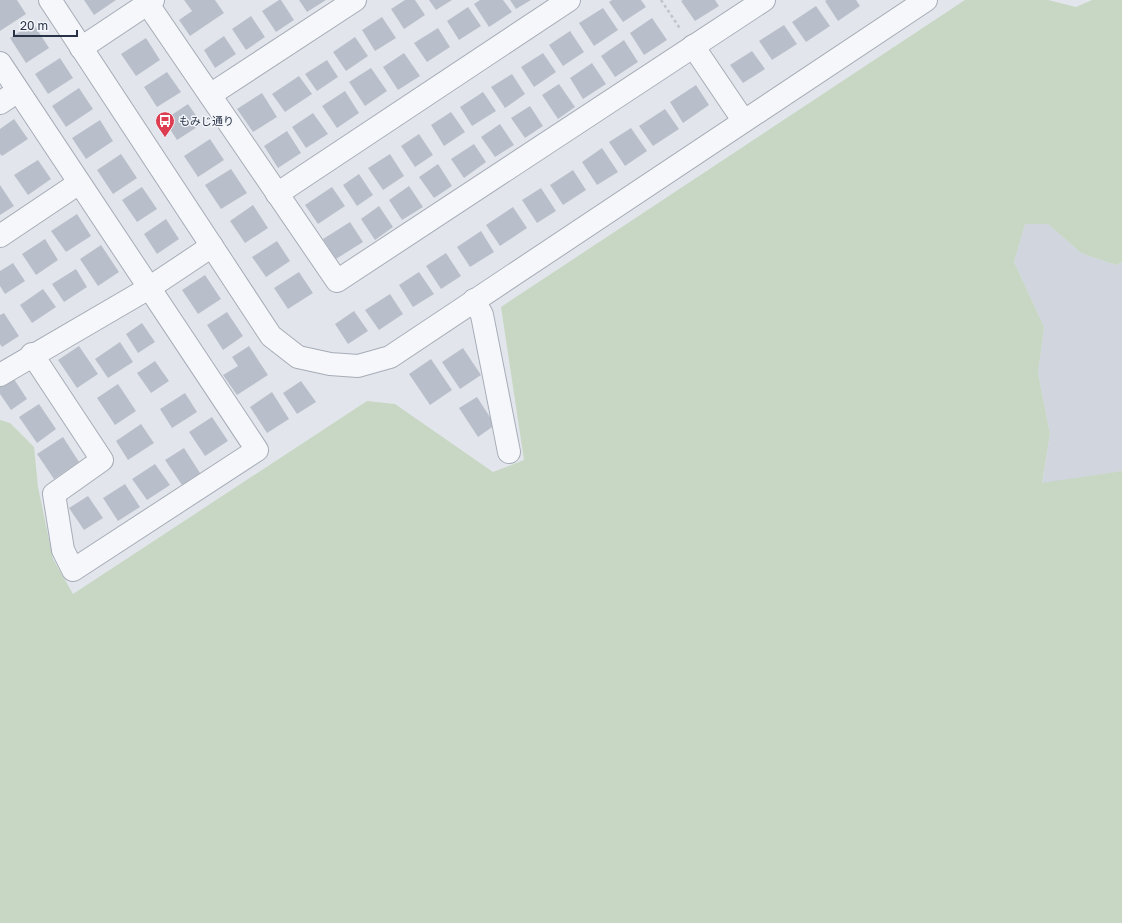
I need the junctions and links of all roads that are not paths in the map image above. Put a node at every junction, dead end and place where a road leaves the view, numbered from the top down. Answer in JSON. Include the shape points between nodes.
{"nodes":[{"id":1,"x":50,"y":0,"type":"edge"},
{"id":2,"x":355,"y":0,"type":"edge"},
{"id":3,"x":569,"y":0,"type":"edge"},
{"id":4,"x":764,"y":0,"type":"edge"},
{"id":5,"x":926,"y":0,"type":"edge"},
{"id":6,"x":148,"y":1,"type":"edge"},
{"id":7,"x":693,"y":46,"type":"junction"},
{"id":8,"x":81,"y":48,"type":"junction"},
{"id":9,"x":0,"y":64,"type":"edge"},
{"id":10,"x":18,"y":91,"type":"junction"},
{"id":11,"x":210,"y":96,"type":"junction"},
{"id":12,"x":0,"y":103,"type":"edge"},
{"id":13,"x":743,"y":120,"type":"junction"},
{"id":14,"x":79,"y":182,"type":"junction"},
{"id":15,"x":277,"y":194,"type":"junction"},
{"id":16,"x":0,"y":236,"type":"edge"},
{"id":17,"x":212,"y":246,"type":"junction"},
{"id":18,"x":149,"y":288,"type":"junction"},
{"id":19,"x":474,"y":300,"type":"junction"},
{"id":20,"x":32,"y":354,"type":"junction"},
{"id":21,"x":0,"y":374,"type":"edge"},
{"id":22,"x":509,"y":452,"type":"dead end"}],
"edges":[{"from":1,"to":8,"type":"street"},
{"from":2,"to":11,"type":"street"},
{"from":3,"to":15,"type":"street"},
{"from":4,"to":7,"type":"street"},
{"from":5,"to":13,"type":"street"},
{"from":6,"to":8,"type":"street"},
{"from":6,"to":11,"type":"street"},
{"from":7,"to":13,"type":"street"},
{"from":7,"to":15,"type":"street","via":[[337,281]]},
{"from":8,"to":17,"type":"street"},
{"from":9,"to":10,"type":"street"},
{"from":10,"to":12,"type":"street"},
{"from":10,"to":14,"type":"street"},
{"from":11,"to":15,"type":"street"},
{"from":13,"to":19,"type":"street"},
{"from":14,"to":16,"type":"street"},
{"from":14,"to":18,"type":"street"},
{"from":17,"to":18,"type":"street"},
{"from":17,"to":19,"type":"street","via":[[271,336],[298,357],[324,363],[358,366],[390,357]]},
{"from":18,"to":20,"type":"street"},
{"from":18,"to":20,"type":"street","via":[[257,450],[72,570],[63,550],[54,494],[102,460]]},
{"from":19,"to":22,"type":"street","via":[[482,315]]},
{"from":20,"to":21,"type":"street"}]}
